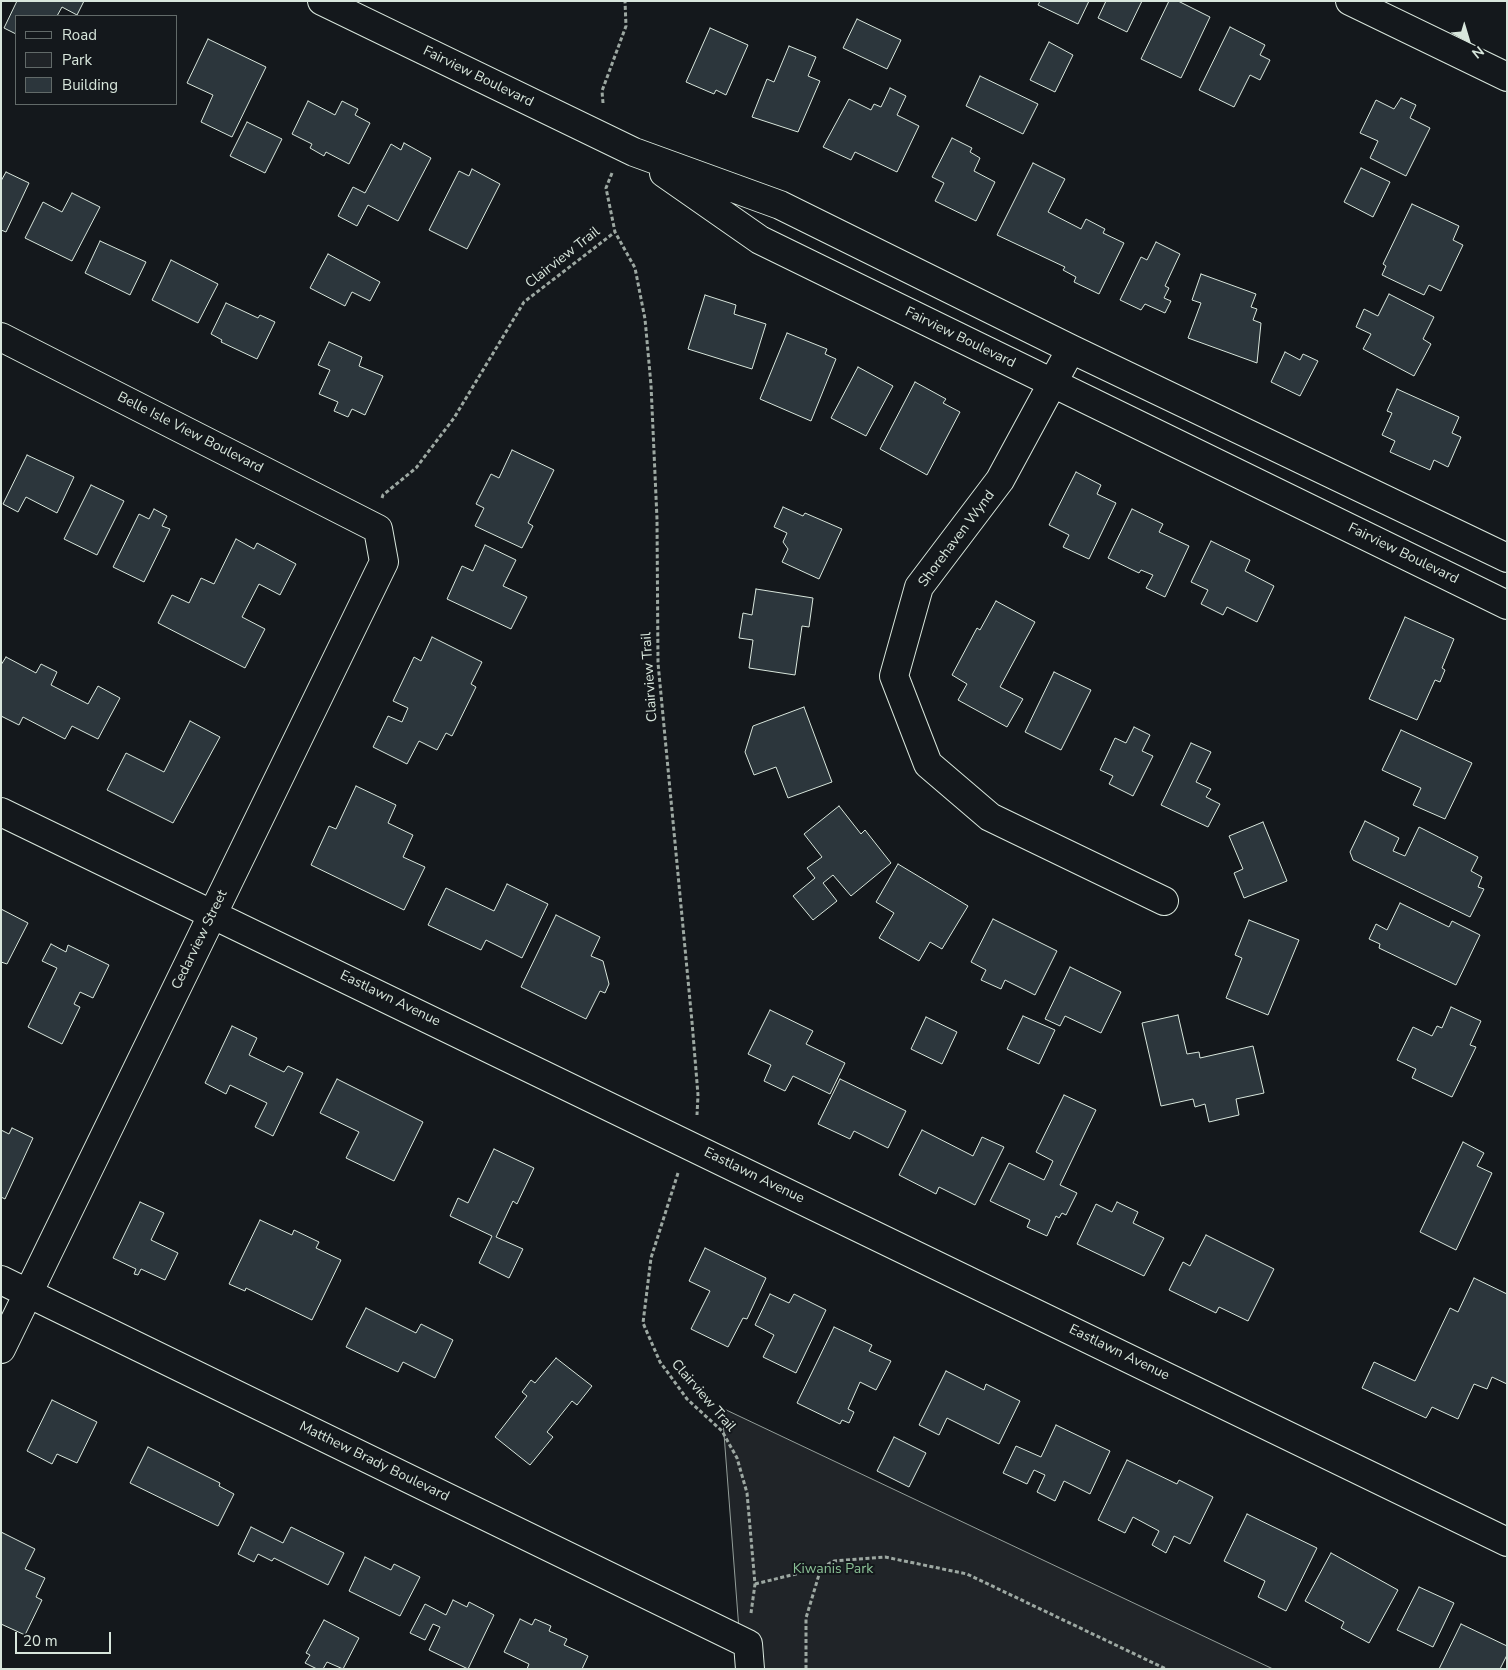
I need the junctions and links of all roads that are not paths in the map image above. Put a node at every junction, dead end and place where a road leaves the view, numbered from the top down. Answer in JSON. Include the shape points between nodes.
{"nodes":[{"id":1,"x":322,"y":1,"type":"edge"},
{"id":2,"x":1350,"y":1,"type":"edge"},
{"id":3,"x":1507,"y":77,"type":"edge"},
{"id":4,"x":624,"y":160,"type":"junction"},
{"id":5,"x":1,"y":337,"type":"edge"},
{"id":6,"x":1071,"y":349,"type":"junction"},
{"id":7,"x":1053,"y":384,"type":"junction"},
{"id":8,"x":1314,"y":465,"type":"junction"},
{"id":9,"x":1299,"y":503,"type":"junction"},
{"id":10,"x":378,"y":529,"type":"joint"},
{"id":11,"x":1507,"y":558,"type":"edge"},
{"id":12,"x":1507,"y":605,"type":"edge"},
{"id":13,"x":1,"y":812,"type":"edge"},
{"id":14,"x":1164,"y":901,"type":"dead end"},
{"id":15,"x":212,"y":914,"type":"junction"},
{"id":16,"x":1,"y":1280,"type":"edge"},
{"id":17,"x":28,"y":1294,"type":"junction"},
{"id":18,"x":1,"y":1349,"type":"edge"},
{"id":19,"x":1507,"y":1542,"type":"edge"},
{"id":20,"x":749,"y":1656,"type":"edge"}],
"edges":[{"from":1,"to":4,"type":"street","name":"Fairview Boulevard"},
{"from":2,"to":3,"type":"street"},
{"from":4,"to":6,"type":"street","name":"Fairview Boulevard","via":[[780,205]]},
{"from":4,"to":7,"type":"street","name":"Fairview Boulevard","via":[[760,240]]},
{"from":5,"to":10,"type":"street","name":"Belle Isle View Boulevard"},
{"from":6,"to":7,"type":"street","name":"Shorehaven Wynd"},
{"from":6,"to":8,"type":"street","name":"Fairview Boulevard"},
{"from":7,"to":9,"type":"street","name":"Fairview Boulevard"},
{"from":7,"to":14,"type":"street","name":"Shorehaven Wynd","via":[[1000,480],[919,587],[894,676],[928,764],[990,816]]},
{"from":8,"to":9,"type":"street"},
{"from":8,"to":11,"type":"street","name":"Fairview Boulevard"},
{"from":9,"to":12,"type":"street","name":"Fairview Boulevard"},
{"from":10,"to":15,"type":"street","name":"Cedarview Street","via":[[384,562]]},
{"from":13,"to":15,"type":"street","name":"Eastlawn Avenue"},
{"from":15,"to":17,"type":"street","name":"Cedarview Street"},
{"from":15,"to":19,"type":"street","name":"Eastlawn Avenue"},
{"from":16,"to":17,"type":"street","name":"Matthew Brady Boulevard"},
{"from":17,"to":18,"type":"street","name":"Cedarview Street"},
{"from":17,"to":20,"type":"street","name":"Matthew Brady Boulevard"}]}
